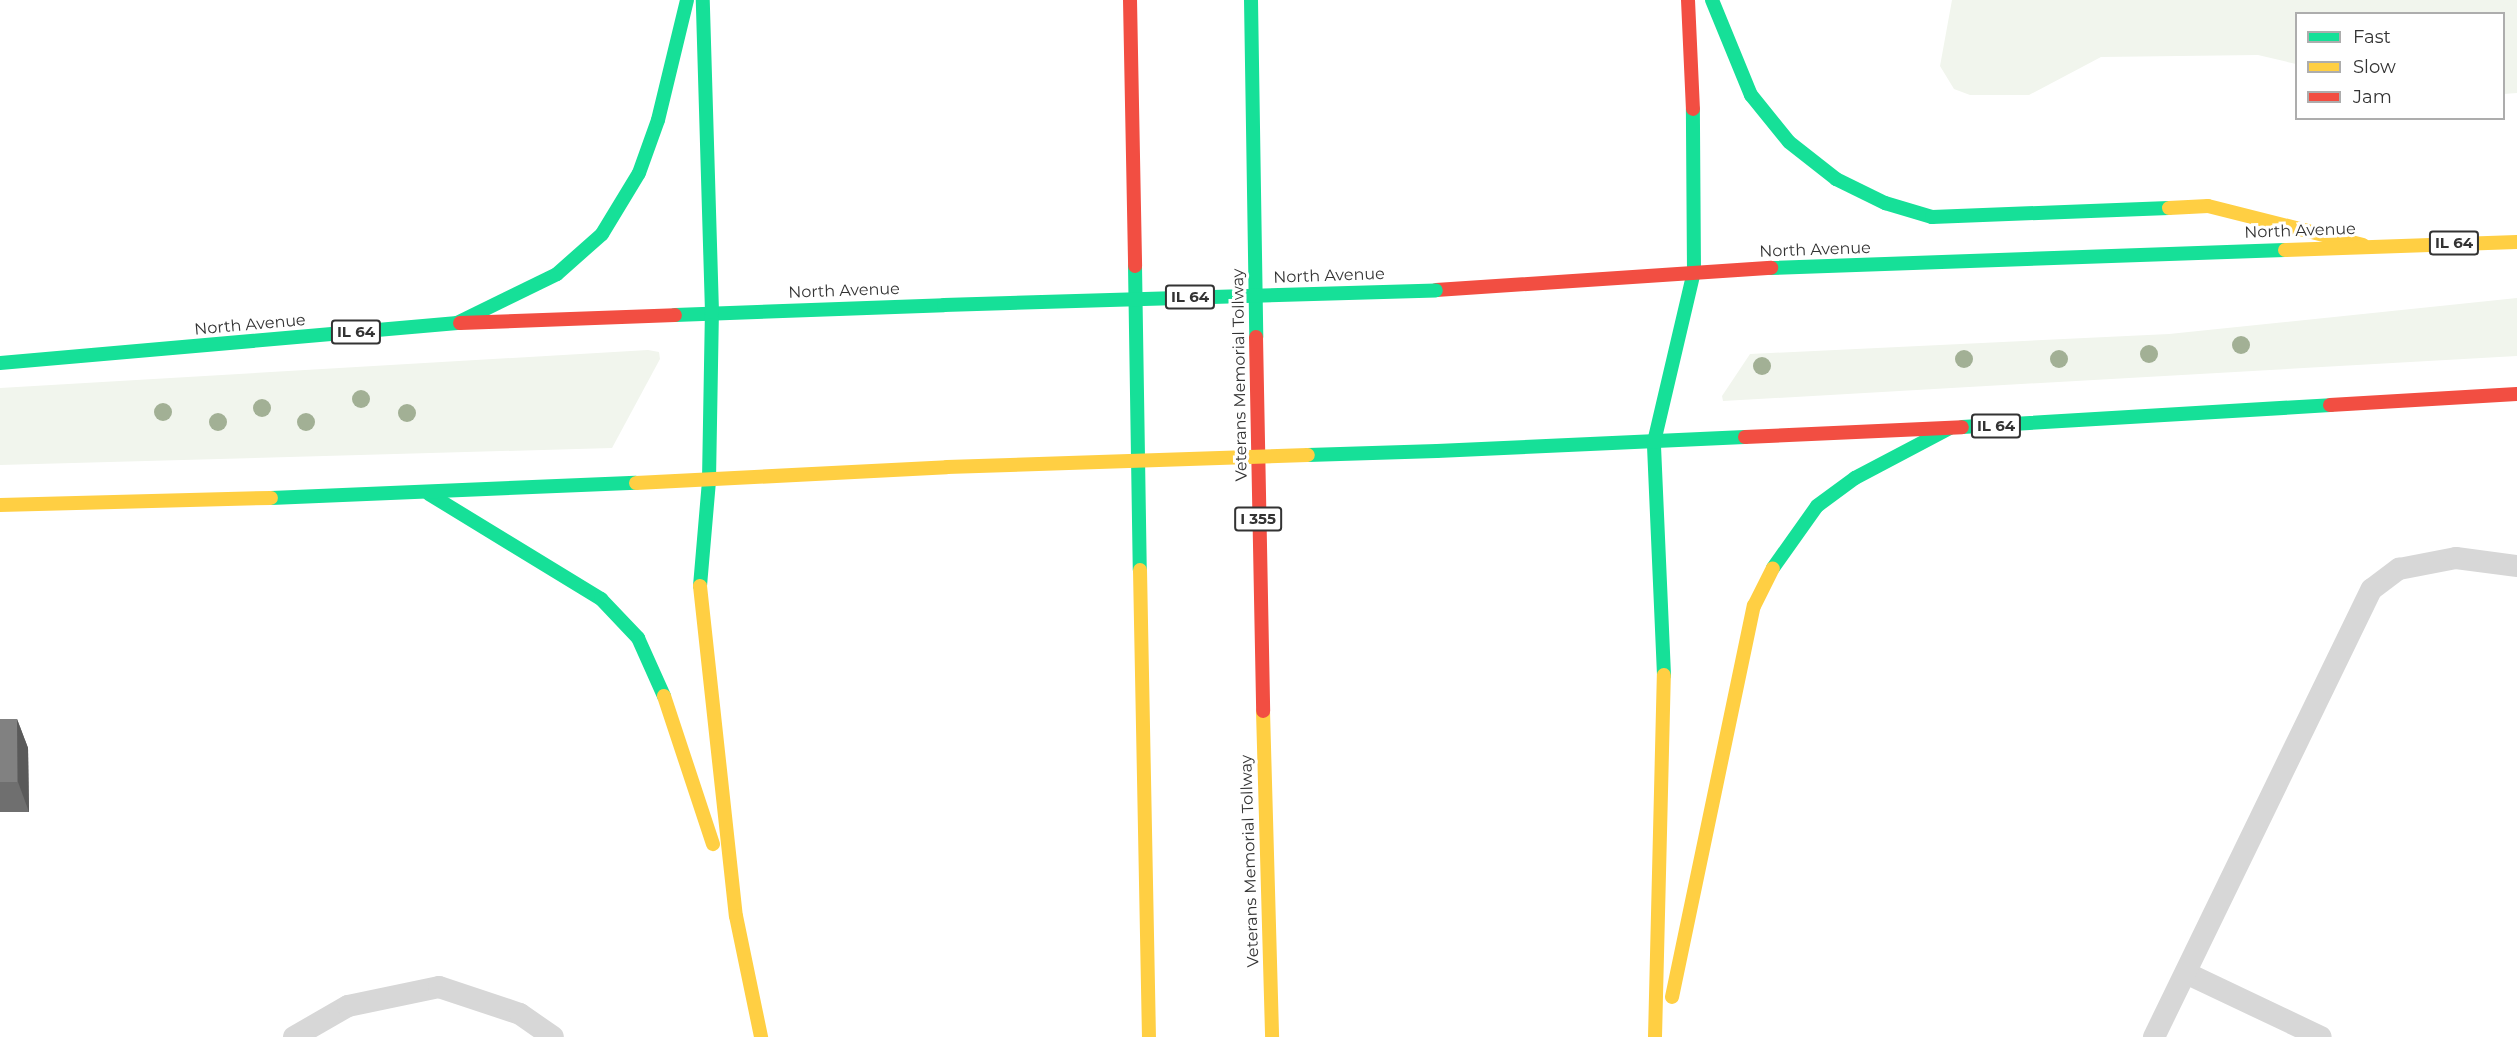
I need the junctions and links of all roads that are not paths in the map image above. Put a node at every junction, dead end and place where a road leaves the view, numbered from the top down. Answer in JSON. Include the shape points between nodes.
{"nodes":[{"id":1,"x":687,"y":0,"type":"edge"},
{"id":2,"x":704,"y":0,"type":"edge"},
{"id":3,"x":1130,"y":0,"type":"edge"},
{"id":4,"x":1251,"y":0,"type":"edge"},
{"id":5,"x":1688,"y":0,"type":"edge"},
{"id":6,"x":1712,"y":0,"type":"edge"},
{"id":7,"x":2517,"y":242,"type":"edge"},
{"id":8,"x":2362,"y":245,"type":"junction"},
{"id":9,"x":1694,"y":271,"type":"junction"},
{"id":10,"x":712,"y":312,"type":"junction"},
{"id":11,"x":457,"y":323,"type":"junction"},
{"id":12,"x":0,"y":363,"type":"edge"},
{"id":13,"x":2517,"y":394,"type":"edge"},
{"id":14,"x":1950,"y":428,"type":"junction"},
{"id":15,"x":1654,"y":442,"type":"junction"},
{"id":16,"x":710,"y":480,"type":"junction"},
{"id":17,"x":429,"y":494,"type":"junction"},
{"id":18,"x":0,"y":505,"type":"edge"},
{"id":19,"x":2517,"y":566,"type":"edge"},
{"id":20,"x":736,"y":916,"type":"junction"},
{"id":21,"x":2186,"y":974,"type":"junction"},
{"id":22,"x":2286,"y":1030,"type":"edge"},
{"id":23,"x":294,"y":1037,"type":"edge"},
{"id":24,"x":553,"y":1037,"type":"edge"},
{"id":25,"x":761,"y":1037,"type":"edge"},
{"id":26,"x":1149,"y":1037,"type":"edge"},
{"id":27,"x":1272,"y":1037,"type":"edge"},
{"id":28,"x":1655,"y":1037,"type":"edge"},
{"id":29,"x":1664,"y":1037,"type":"edge"},
{"id":30,"x":2154,"y":1037,"type":"edge"},
{"id":31,"x":2321,"y":1037,"type":"edge"}],
"edges":[{"from":1,"to":11,"type":"main road","via":[[658,120],[639,173],[602,234],[557,274]]},
{"from":2,"to":10,"type":"main road"},
{"from":3,"to":26,"type":"main road"},
{"from":4,"to":27,"type":"main road","name":"Veterans Memorial Tollway","number":"I 355","via":[[1259,584]]},
{"from":5,"to":9,"type":"main road","via":[[1696,176]]},
{"from":6,"to":8,"type":"main road","via":[[1752,95],[1789,142],[1836,179],[1885,202],[1932,217],[2208,206]]},
{"from":7,"to":8,"type":"main road","name":"North Avenue","number":"IL 64"},
{"from":8,"to":9,"type":"main road","name":"North Avenue","number":"IL 64"},
{"from":9,"to":10,"type":"main road","name":"North Avenue","number":"IL 64","bridge":true,"via":[[1436,290]]},
{"from":9,"to":15,"type":"main road"},
{"from":10,"to":11,"type":"main road","name":"North Avenue","number":"IL 64"},
{"from":10,"to":16,"type":"main road"},
{"from":11,"to":12,"type":"main road","name":"North Avenue","number":"IL 64"},
{"from":13,"to":14,"type":"main road","number":"IL 64"},
{"from":14,"to":15,"type":"main road","number":"IL 64"},
{"from":14,"to":29,"type":"main road","via":[[1855,478],[1816,507],[1780,553],[1754,606]]},
{"from":15,"to":16,"type":"main road","number":"IL 64","bridge":true,"via":[[947,467]]},
{"from":15,"to":28,"type":"main road","via":[[1664,664]]},
{"from":16,"to":17,"type":"main road","number":"IL 64"},
{"from":16,"to":20,"type":"main road","via":[[703,521],[700,584]]},
{"from":17,"to":18,"type":"main road","number":"IL 64"},
{"from":17,"to":20,"type":"main road","via":[[601,599],[638,638],[674,718]]},
{"from":19,"to":21,"type":"lane","via":[[2456,558],[2399,569],[2372,589]]},
{"from":20,"to":25,"type":"main road"},
{"from":21,"to":22,"type":"lane"},
{"from":21,"to":30,"type":"lane"},
{"from":22,"to":31,"type":"lane"},
{"from":23,"to":24,"type":"lane","via":[[348,1006],[439,987],[520,1014]]}]}
